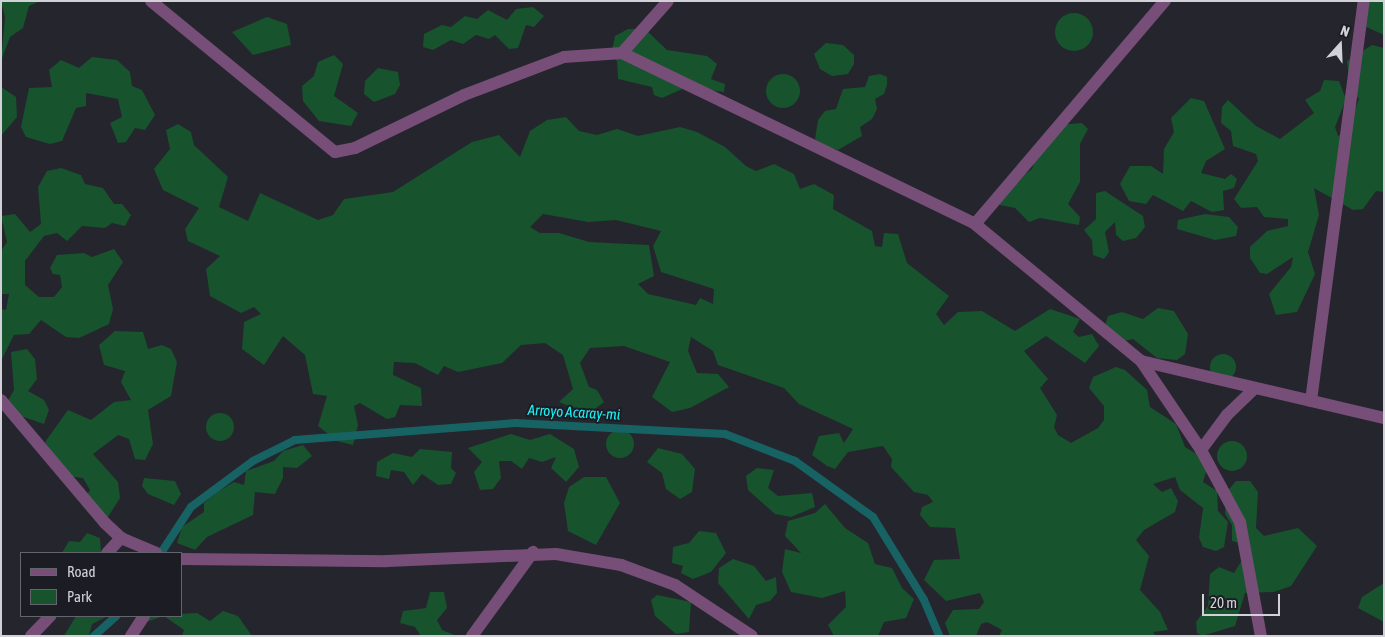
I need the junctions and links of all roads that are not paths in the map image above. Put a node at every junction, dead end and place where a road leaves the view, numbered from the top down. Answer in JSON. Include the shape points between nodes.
{"nodes":[{"id":1,"x":151,"y":1,"type":"edge"},
{"id":2,"x":668,"y":1,"type":"edge"},
{"id":3,"x":1165,"y":1,"type":"edge"},
{"id":4,"x":1364,"y":1,"type":"edge"},
{"id":5,"x":622,"y":53,"type":"junction"},
{"id":6,"x":975,"y":224,"type":"junction"},
{"id":7,"x":1141,"y":361,"type":"junction"},
{"id":8,"x":1253,"y":390,"type":"junction"},
{"id":9,"x":1,"y":400,"type":"edge"},
{"id":10,"x":1312,"y":401,"type":"junction"},
{"id":11,"x":1384,"y":418,"type":"edge"},
{"id":12,"x":1201,"y":450,"type":"junction"},
{"id":13,"x":125,"y":540,"type":"junction"},
{"id":14,"x":108,"y":552,"type":"edge"},
{"id":15,"x":154,"y":552,"type":"edge"},
{"id":16,"x":533,"y":552,"type":"junction"},
{"id":17,"x":182,"y":559,"type":"edge"},
{"id":18,"x":49,"y":617,"type":"edge"},
{"id":19,"x":143,"y":617,"type":"edge"},
{"id":20,"x":31,"y":636,"type":"edge"},
{"id":21,"x":131,"y":636,"type":"edge"},
{"id":22,"x":472,"y":636,"type":"edge"},
{"id":23,"x":752,"y":636,"type":"edge"},
{"id":24,"x":1261,"y":636,"type":"edge"}],
"edges":[{"from":1,"to":5,"type":"street","via":[[335,152],[355,148],[464,95],[564,57]]},
{"from":2,"to":5,"type":"street"},
{"from":3,"to":6,"type":"street"},
{"from":4,"to":10,"type":"street"},
{"from":5,"to":6,"type":"street"},
{"from":6,"to":7,"type":"street"},
{"from":7,"to":8,"type":"street"},
{"from":7,"to":12,"type":"street"},
{"from":8,"to":10,"type":"street"},
{"from":8,"to":12,"type":"street","via":[[1227,414]]},
{"from":9,"to":13,"type":"street"},
{"from":10,"to":11,"type":"street"},
{"from":12,"to":24,"type":"street","via":[[1240,522]]},
{"from":13,"to":14,"type":"street"},
{"from":13,"to":15,"type":"street"},
{"from":16,"to":17,"type":"street","via":[[387,561]]},
{"from":16,"to":22,"type":"street"},
{"from":16,"to":23,"type":"street","via":[[621,565],[675,585]]},
{"from":18,"to":20,"type":"street"},
{"from":19,"to":21,"type":"street"}]}
